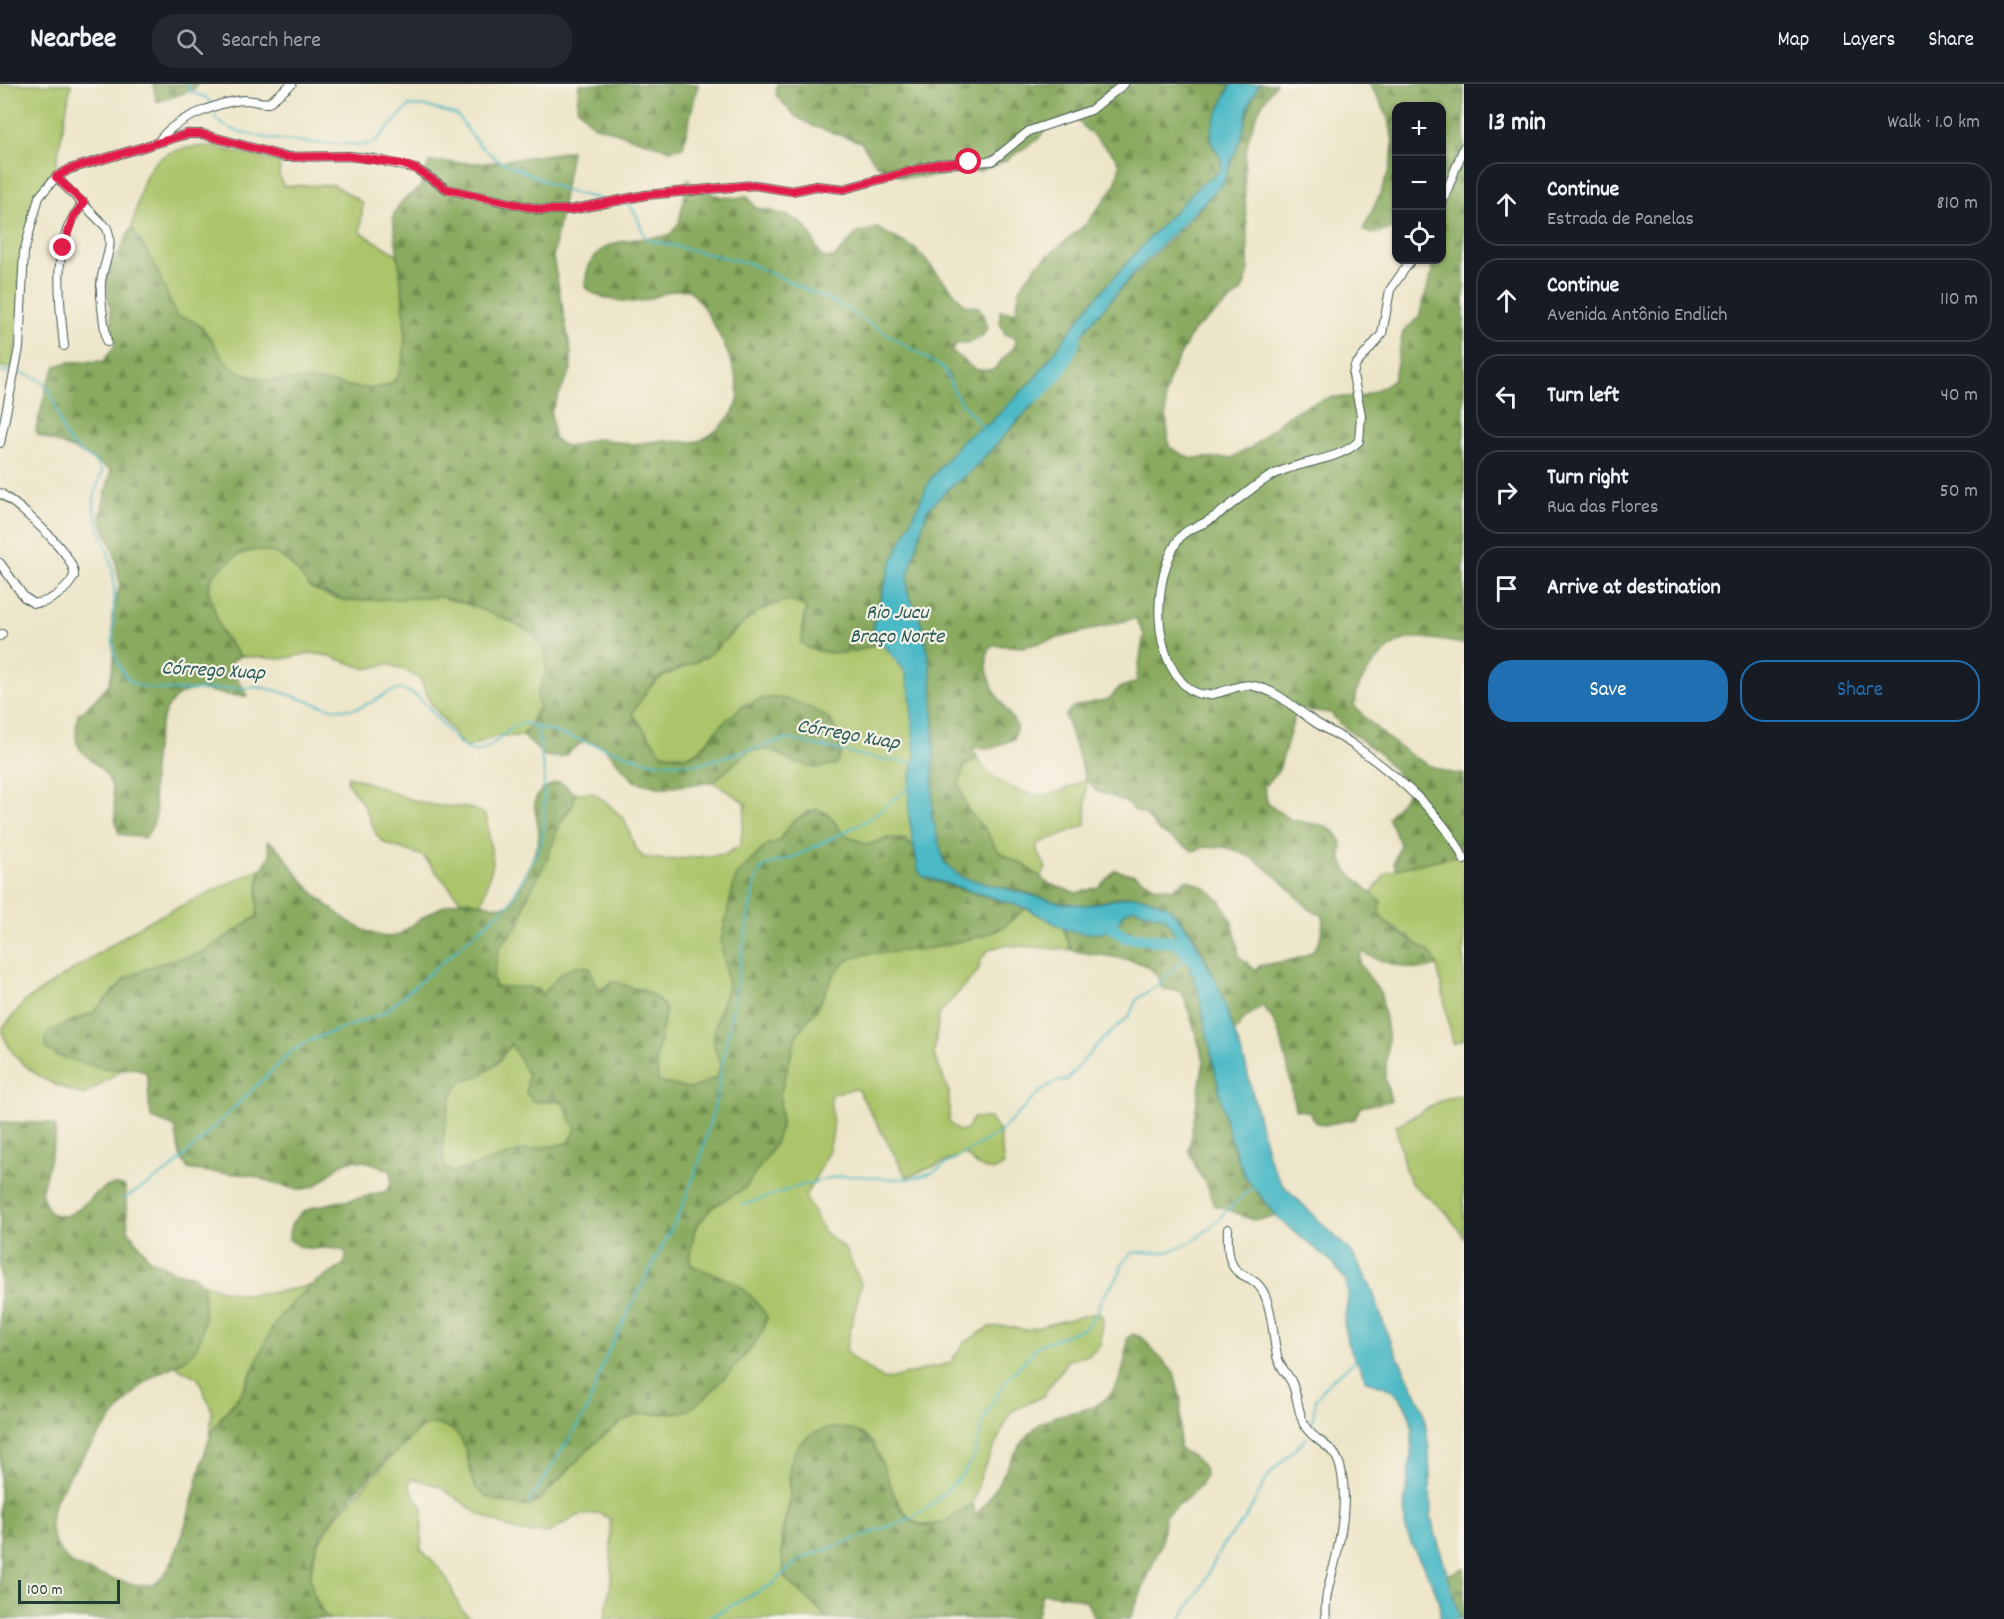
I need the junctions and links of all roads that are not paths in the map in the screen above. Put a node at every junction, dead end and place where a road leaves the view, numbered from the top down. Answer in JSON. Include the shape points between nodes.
{"nodes":[{"id":1,"x":292,"y":84,"type":"edge"},
{"id":2,"x":1124,"y":84,"type":"edge"},
{"id":3,"x":159,"y":141,"type":"junction"},
{"id":4,"x":1464,"y":147,"type":"edge"},
{"id":5,"x":56,"y":177,"type":"junction"},
{"id":6,"x":1446,"y":193,"type":"edge"},
{"id":7,"x":84,"y":203,"type":"junction"},
{"id":8,"x":1408,"y":264,"type":"edge"},
{"id":9,"x":107,"y":342,"type":"dead end"},
{"id":10,"x":64,"y":346,"type":"dead end"},
{"id":11,"x":0,"y":443,"type":"edge"},
{"id":12,"x":0,"y":493,"type":"edge"},
{"id":13,"x":0,"y":563,"type":"edge"},
{"id":14,"x":3,"y":574,"type":"edge"},
{"id":15,"x":1464,"y":860,"type":"edge"},
{"id":16,"x":1228,"y":1229,"type":"dead end"},
{"id":17,"x":1326,"y":1619,"type":"edge"}],
"edges":[{"from":1,"to":3,"type":"street","via":[[268,103],[237,101],[187,119],[165,132]]},
{"from":2,"to":3,"type":"street","via":[[1091,110],[1029,131],[992,161],[937,164],[844,189],[816,186],[792,191],[754,185],[646,195],[570,210],[542,210],[464,194],[447,189],[416,169],[375,159],[334,155],[285,157],[202,134]]},
{"from":3,"to":5,"type":"street"},
{"from":4,"to":6,"type":"street"},
{"from":5,"to":7,"type":"street"},
{"from":5,"to":11,"type":"street","via":[[34,208],[24,252],[19,348]]},
{"from":7,"to":9,"type":"street","via":[[107,228],[110,237],[100,284]]},
{"from":7,"to":10,"type":"street","via":[[69,228],[60,266]]},
{"from":8,"to":15,"type":"street","via":[[1390,290],[1382,334],[1355,366],[1353,375],[1361,415],[1359,441],[1340,455],[1305,462],[1266,478],[1206,522],[1188,530],[1167,565],[1158,626],[1167,654],[1189,689],[1205,694],[1252,685],[1290,702],[1390,773],[1440,824]]},
{"from":12,"to":14,"type":"street","via":[[58,546],[74,571],[72,582],[38,604],[24,597]]},
{"from":13,"to":14,"type":"street"},
{"from":16,"to":17,"type":"street","via":[[1231,1266],[1237,1274],[1254,1281],[1266,1296],[1277,1356],[1292,1383],[1304,1425],[1327,1444],[1341,1468],[1339,1547],[1326,1593]]}]}
